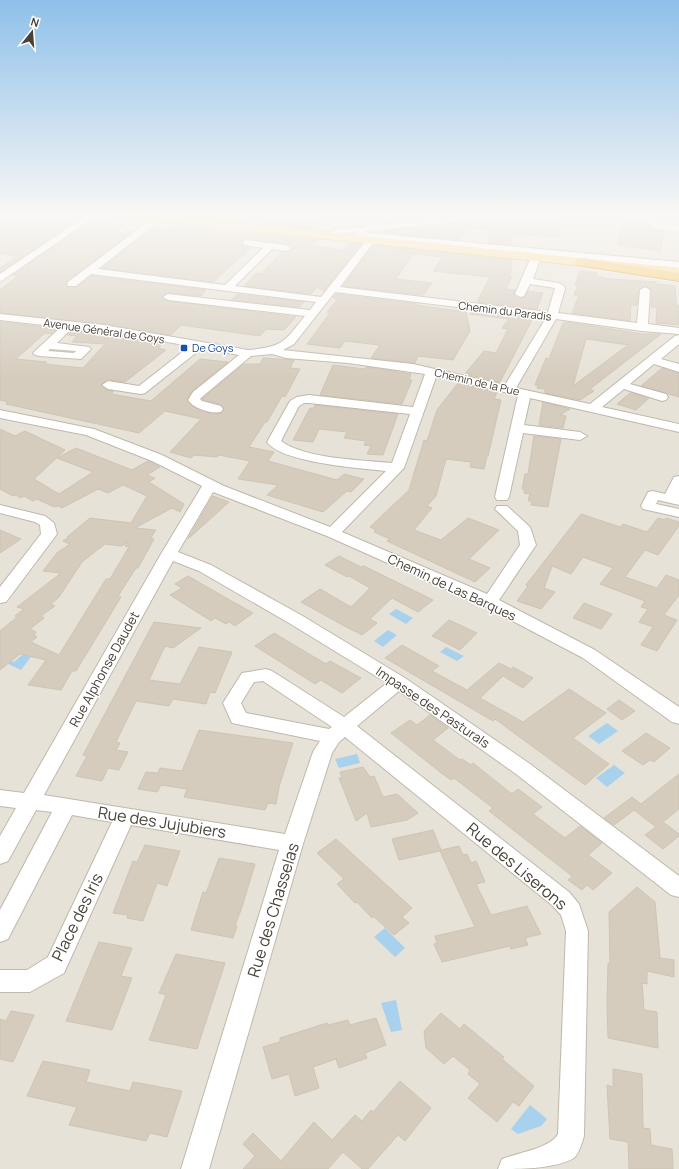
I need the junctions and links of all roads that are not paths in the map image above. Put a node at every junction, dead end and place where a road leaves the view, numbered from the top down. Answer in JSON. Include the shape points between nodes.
{"nodes":[{"id":1,"x":14,"y":270,"type":"edge"},
{"id":2,"x":246,"y":270,"type":"edge"},
{"id":3,"x":348,"y":270,"type":"edge"},
{"id":4,"x":531,"y":270,"type":"edge"},
{"id":5,"x":631,"y":270,"type":"edge"},
{"id":6,"x":655,"y":270,"type":"edge"},
{"id":7,"x":89,"y":271,"type":"joint"},
{"id":8,"x":679,"y":272,"type":"edge"},
{"id":9,"x":679,"y":277,"type":"edge"},
{"id":10,"x":0,"y":279,"type":"edge"},
{"id":11,"x":527,"y":281,"type":"junction"},
{"id":12,"x":72,"y":284,"type":"dead end"},
{"id":13,"x":227,"y":288,"type":"junction"},
{"id":14,"x":332,"y":289,"type":"junction"},
{"id":15,"x":645,"y":290,"type":"dead end"},
{"id":16,"x":520,"y":294,"type":"dead end"},
{"id":17,"x":168,"y":297,"type":"dead end"},
{"id":18,"x":323,"y":300,"type":"junction"},
{"id":19,"x":313,"y":314,"type":"junction"},
{"id":20,"x":552,"y":316,"type":"junction"},
{"id":21,"x":0,"y":317,"type":"edge"},
{"id":22,"x":70,"y":324,"type":"junction"},
{"id":23,"x":642,"y":328,"type":"junction"},
{"id":24,"x":679,"y":331,"type":"edge"},
{"id":25,"x":679,"y":338,"type":"edge"},
{"id":26,"x":48,"y":345,"type":"dead end"},
{"id":27,"x":198,"y":346,"type":"junction"},
{"id":28,"x":273,"y":351,"type":"junction"},
{"id":29,"x":248,"y":353,"type":"junction"},
{"id":30,"x":652,"y":360,"type":"junction"},
{"id":31,"x":679,"y":368,"type":"edge"},
{"id":32,"x":432,"y":372,"type":"junction"},
{"id":33,"x":108,"y":385,"type":"dead end"},
{"id":34,"x":622,"y":385,"type":"junction"},
{"id":35,"x":509,"y":389,"type":"junction"},
{"id":36,"x":525,"y":393,"type":"junction"},
{"id":37,"x":662,"y":397,"type":"dead end"},
{"id":38,"x":217,"y":409,"type":"dead end"},
{"id":39,"x":592,"y":409,"type":"junction"},
{"id":40,"x":416,"y":411,"type":"junction"},
{"id":41,"x":0,"y":414,"type":"edge"},
{"id":42,"x":517,"y":428,"type":"junction"},
{"id":43,"x":679,"y":428,"type":"edge"},
{"id":44,"x":580,"y":436,"type":"dead end"},
{"id":45,"x":397,"y":468,"type":"junction"},
{"id":46,"x":679,"y":480,"type":"edge"},
{"id":47,"x":210,"y":485,"type":"junction"},
{"id":48,"x":675,"y":500,"type":"edge"},
{"id":49,"x":0,"y":509,"type":"edge"},
{"id":50,"x":679,"y":513,"type":"edge"},
{"id":51,"x":332,"y":533,"type":"junction"},
{"id":52,"x":169,"y":554,"type":"junction"},
{"id":53,"x":0,"y":598,"type":"edge"},
{"id":54,"x":490,"y":602,"type":"junction"},
{"id":55,"x":399,"y":682,"type":"junction"},
{"id":56,"x":679,"y":718,"type":"edge"},
{"id":57,"x":338,"y":732,"type":"junction"},
{"id":58,"x":0,"y":798,"type":"edge"},
{"id":59,"x":31,"y":801,"type":"junction"},
{"id":60,"x":66,"y":806,"type":"junction"},
{"id":61,"x":125,"y":816,"type":"junction"},
{"id":62,"x":292,"y":844,"type":"junction"},
{"id":63,"x":0,"y":854,"type":"edge"},
{"id":64,"x":679,"y":888,"type":"edge"},
{"id":65,"x":0,"y":932,"type":"edge"},
{"id":66,"x":0,"y":980,"type":"edge"},
{"id":67,"x":195,"y":1169,"type":"edge"},
{"id":68,"x":512,"y":1169,"type":"edge"}],
"edges":[{"from":1,"to":10,"type":"street"},
{"from":2,"to":13,"type":"street"},
{"from":3,"to":14,"type":"street","name":"Avenue Général de Goys"},
{"from":4,"to":11,"type":"street"},
{"from":5,"to":9,"type":"highway"},
{"from":6,"to":8,"type":"main road"},
{"from":7,"to":12,"type":"street"},
{"from":7,"to":13,"type":"street"},
{"from":11,"to":16,"type":"street"},
{"from":11,"to":20,"type":"street","via":[[561,284]]},
{"from":13,"to":18,"type":"street"},
{"from":14,"to":18,"type":"street","name":"Avenue Général de Goys"},
{"from":14,"to":20,"type":"street","name":"Chemin du Paradis"},
{"from":15,"to":23,"type":"street"},
{"from":17,"to":19,"type":"street"},
{"from":18,"to":19,"type":"street","name":"Avenue Général de Goys"},
{"from":19,"to":28,"type":"street","name":"Avenue Général de Goys","via":[[290,342]]},
{"from":20,"to":23,"type":"street","name":"Chemin du Paradis"},
{"from":20,"to":35,"type":"street"},
{"from":21,"to":22,"type":"street","name":"Avenue Général de Goys"},
{"from":22,"to":26,"type":"street"},
{"from":22,"to":27,"type":"street","name":"Avenue Général de Goys"},
{"from":23,"to":24,"type":"street","name":"Chemin du Paradis"},
{"from":25,"to":30,"type":"street"},
{"from":27,"to":29,"type":"street","name":"Avenue Général de Goys"},
{"from":27,"to":33,"type":"street","via":[[141,390]]},
{"from":28,"to":29,"type":"street","name":"Avenue Général de Goys"},
{"from":28,"to":32,"type":"street","name":"Chemin de la Pue","via":[[286,355],[390,364]]},
{"from":29,"to":38,"type":"street","via":[[194,400],[198,404]]},
{"from":30,"to":31,"type":"street"},
{"from":30,"to":34,"type":"street"},
{"from":32,"to":35,"type":"street","name":"Chemin de la Pue"},
{"from":32,"to":40,"type":"street"},
{"from":34,"to":37,"type":"street"},
{"from":34,"to":39,"type":"street"},
{"from":35,"to":36,"type":"street","name":"Chemin de la Pue"},
{"from":36,"to":39,"type":"street","name":"Chemin de la Pue"},
{"from":36,"to":42,"type":"street"},
{"from":39,"to":43,"type":"street","name":"Chemin de la Pue"},
{"from":40,"to":45,"type":"street"},
{"from":40,"to":45,"type":"street","via":[[301,400],[294,404],[274,442],[282,449],[310,456]]},
{"from":41,"to":47,"type":"street","name":"Chemin de Las Barques","via":[[89,432],[157,458]]},
{"from":42,"to":44,"type":"street"},
{"from":42,"to":54,"type":"street","via":[[502,503],[525,530],[528,545]]},
{"from":45,"to":51,"type":"street"},
{"from":46,"to":48,"type":"street"},
{"from":47,"to":51,"type":"street","name":"Chemin de Las Barques"},
{"from":47,"to":52,"type":"street","name":"Rue Alphonse Daudet"},
{"from":48,"to":50,"type":"street","via":[[653,495],[648,506]]},
{"from":49,"to":53,"type":"street","via":[[40,519],[47,524],[49,534]]},
{"from":51,"to":54,"type":"street","name":"Chemin de Las Barques"},
{"from":52,"to":55,"type":"street","name":"Impasse des Pasturals","via":[[205,568]]},
{"from":52,"to":59,"type":"street","name":"Rue Alphonse Daudet"},
{"from":54,"to":56,"type":"street","name":"Chemin de Las Barques","via":[[589,654]]},
{"from":55,"to":57,"type":"street","name":"Rue des Chasselas"},
{"from":55,"to":64,"type":"street","name":"Impasse des Pasturals","via":[[523,769]]},
{"from":57,"to":57,"type":"street","name":"Rue des Liserons","via":[[239,718],[232,702],[248,677],[266,675]]},
{"from":57,"to":62,"type":"street","name":"Rue des Chasselas","via":[[322,752]]},
{"from":57,"to":68,"type":"street","name":"Rue des Liserons","via":[[561,899],[571,911],[577,932],[571,1136],[566,1148],[555,1155]]},
{"from":58,"to":59,"type":"street","name":"Rue des Jujubiers"},
{"from":59,"to":60,"type":"street","name":"Rue des Jujubiers"},
{"from":59,"to":63,"type":"street","name":"Rue Alphonse Daudet"},
{"from":60,"to":61,"type":"street","name":"Rue des Jujubiers"},
{"from":60,"to":65,"type":"street"},
{"from":61,"to":62,"type":"street","name":"Rue des Jujubiers"},
{"from":61,"to":66,"type":"street","name":"Place des Iris","via":[[56,965],[30,981]]},
{"from":62,"to":67,"type":"street","name":"Rue des Chasselas"}]}
